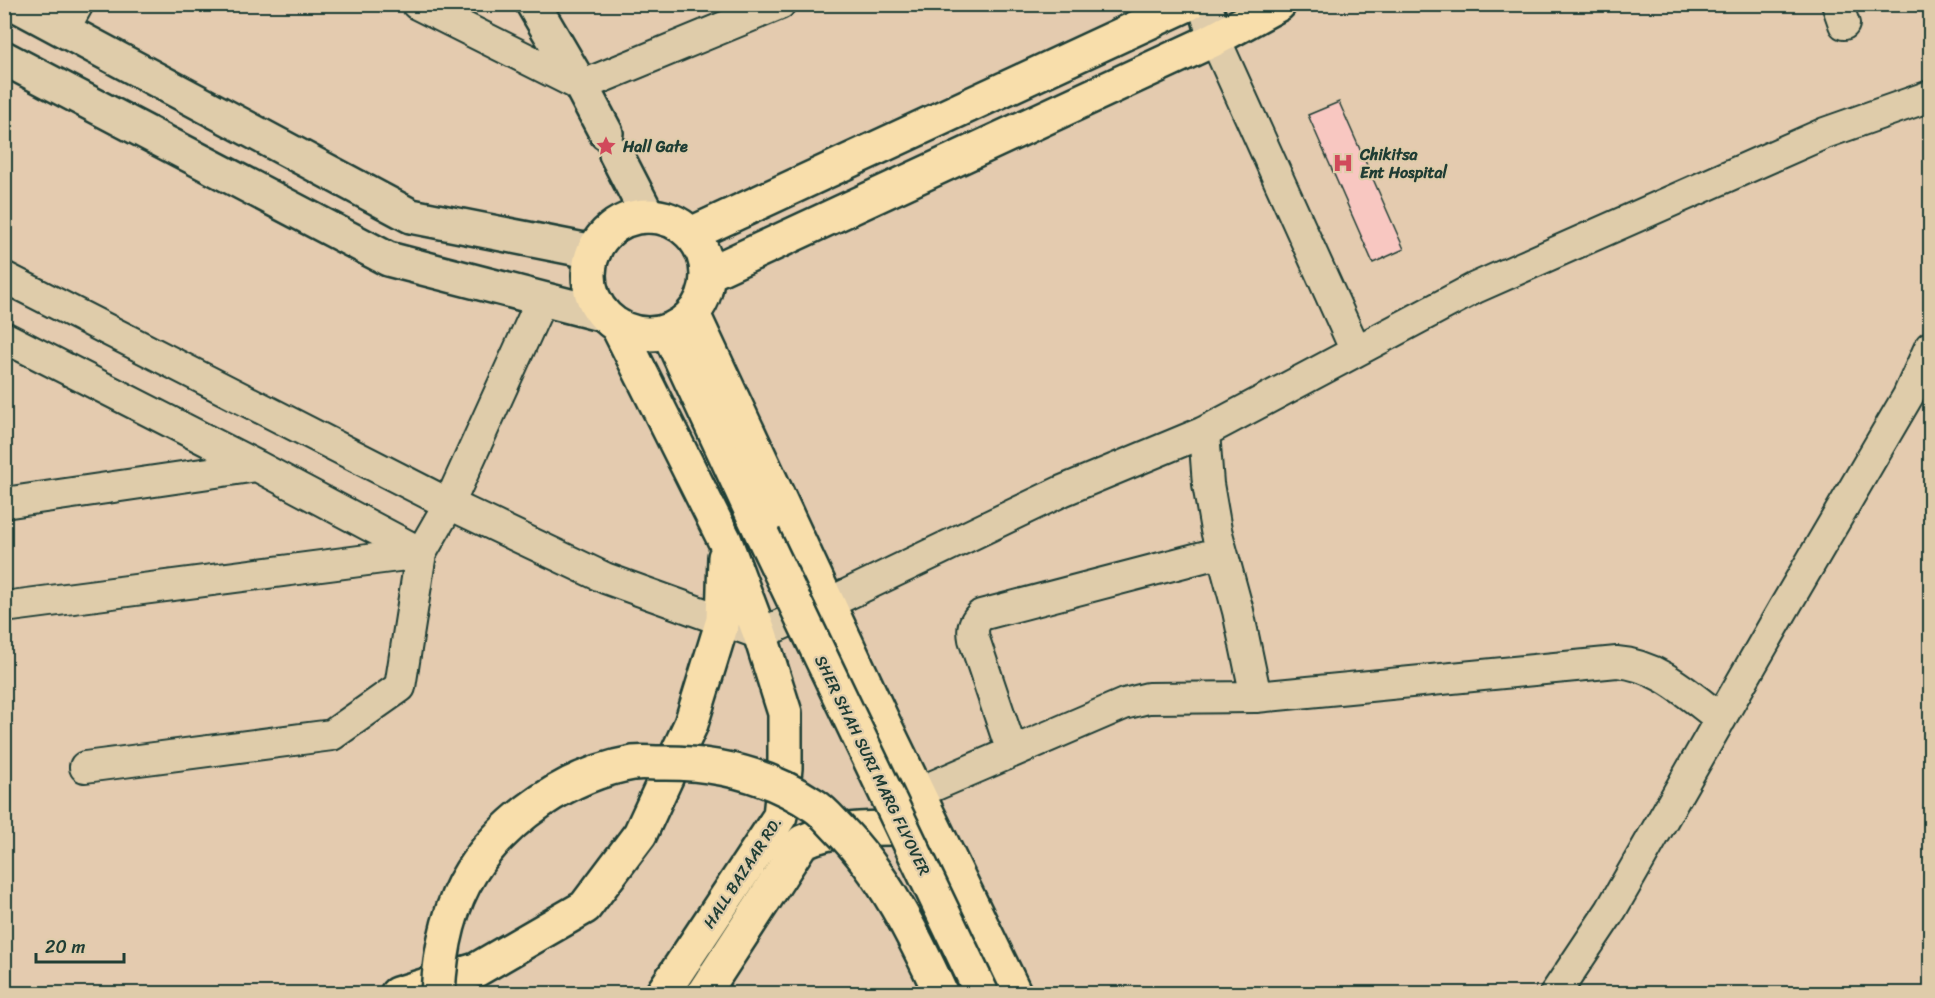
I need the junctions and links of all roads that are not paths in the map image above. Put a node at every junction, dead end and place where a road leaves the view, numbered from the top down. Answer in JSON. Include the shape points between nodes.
{"nodes":[{"id":1,"x":15,"y":4,"type":"edge"},
{"id":2,"x":417,"y":4,"type":"edge"},
{"id":3,"x":533,"y":4,"type":"edge"},
{"id":4,"x":780,"y":4,"type":"edge"},
{"id":5,"x":1188,"y":4,"type":"edge"},
{"id":6,"x":1205,"y":4,"type":"edge"},
{"id":7,"x":1279,"y":4,"type":"edge"},
{"id":8,"x":71,"y":18,"type":"edge"},
{"id":9,"x":1215,"y":39,"type":"junction"},
{"id":10,"x":4,"y":58,"type":"edge"},
{"id":11,"x":581,"y":86,"type":"junction"},
{"id":12,"x":1930,"y":96,"type":"edge"},
{"id":13,"x":648,"y":216,"type":"junction"},
{"id":14,"x":691,"y":234,"type":"junction"},
{"id":15,"x":594,"y":252,"type":"junction"},
{"id":16,"x":708,"y":274,"type":"junction"},
{"id":17,"x":4,"y":277,"type":"edge"},
{"id":18,"x":542,"y":299,"type":"junction"},
{"id":19,"x":610,"y":320,"type":"junction"},
{"id":20,"x":681,"y":323,"type":"junction"},
{"id":21,"x":4,"y":338,"type":"edge"},
{"id":22,"x":1930,"y":347,"type":"edge"},
{"id":23,"x":1356,"y":351,"type":"junction"},
{"id":24,"x":1204,"y":432,"type":"junction"},
{"id":25,"x":257,"y":466,"type":"junction"},
{"id":26,"x":4,"y":503,"type":"edge"},
{"id":27,"x":449,"y":504,"type":"junction"},
{"id":28,"x":725,"y":541,"type":"junction"},
{"id":29,"x":1222,"y":552,"type":"junction"},
{"id":30,"x":421,"y":553,"type":"junction"},
{"id":31,"x":829,"y":603,"type":"junction"},
{"id":32,"x":4,"y":607,"type":"edge"},
{"id":33,"x":723,"y":620,"type":"junction"},
{"id":34,"x":760,"y":634,"type":"junction"},
{"id":35,"x":1256,"y":697,"type":"junction"},
{"id":36,"x":1720,"y":719,"type":"junction"},
{"id":37,"x":1012,"y":752,"type":"junction"},
{"id":38,"x":85,"y":766,"type":"dead end"},
{"id":39,"x":917,"y":793,"type":"junction"},
{"id":40,"x":934,"y":828,"type":"junction"},
{"id":41,"x":397,"y":993,"type":"edge"},
{"id":42,"x":438,"y":993,"type":"edge"},
{"id":43,"x":662,"y":993,"type":"edge"},
{"id":44,"x":703,"y":993,"type":"edge"},
{"id":45,"x":941,"y":993,"type":"edge"},
{"id":46,"x":982,"y":993,"type":"edge"},
{"id":47,"x":1015,"y":993,"type":"edge"},
{"id":48,"x":1555,"y":993,"type":"edge"}],
"edges":[{"from":1,"to":8,"type":"main road"},
{"from":2,"to":11,"type":"street"},
{"from":3,"to":11,"type":"main road"},
{"from":4,"to":11,"type":"street"},
{"from":5,"to":14,"type":"main road"},
{"from":6,"to":9,"type":"main road"},
{"from":7,"to":9,"type":"main road"},
{"from":8,"to":15,"type":"main road","via":[[411,216]]},
{"from":9,"to":16,"type":"main road"},
{"from":9,"to":23,"type":"street"},
{"from":10,"to":18,"type":"main road","via":[[388,259]]},
{"from":11,"to":13,"type":"main road"},
{"from":12,"to":23,"type":"street","via":[[1825,133],[1486,283]]},
{"from":13,"to":14,"type":"main road","via":[[679,224]]},
{"from":13,"to":15,"type":"main road","via":[[631,218],[615,226]]},
{"from":14,"to":16,"type":"main road","via":[[700,246]]},
{"from":15,"to":19,"type":"main road","via":[[589,274],[592,296]]},
{"from":16,"to":20,"type":"main road","via":[[704,295]]},
{"from":17,"to":27,"type":"street"},
{"from":18,"to":19,"type":"main road"},
{"from":18,"to":27,"type":"street"},
{"from":19,"to":20,"type":"main road","via":[[633,333],[651,334]]},
{"from":19,"to":28,"type":"main road","name":"HALL BAZAAR RD."},
{"from":20,"to":31,"type":"main road"},
{"from":20,"to":46,"type":"main road","name":"SHER SHAH SURI MARG FLYOVER","bridge":true,"via":[[763,536]]},
{"from":21,"to":25,"type":"street"},
{"from":22,"to":36,"type":"street","via":[[1908,396]]},
{"from":23,"to":24,"type":"street"},
{"from":24,"to":29,"type":"street","via":[[1208,484]]},
{"from":24,"to":31,"type":"street","via":[[1062,491]]},
{"from":25,"to":26,"type":"street"},
{"from":25,"to":30,"type":"street"},
{"from":27,"to":30,"type":"street"},
{"from":27,"to":33,"type":"street","via":[[605,578]]},
{"from":28,"to":33,"type":"main road"},
{"from":28,"to":34,"type":"main road","name":"HALL BAZAAR RD."},
{"from":29,"to":35,"type":"street"},
{"from":29,"to":37,"type":"street","via":[[981,615],[975,620],[974,639]]},
{"from":30,"to":32,"type":"street"},
{"from":30,"to":38,"type":"street","via":[[400,687],[332,735]]},
{"from":31,"to":34,"type":"street"},
{"from":31,"to":39,"type":"main road"},
{"from":33,"to":34,"type":"street"},
{"from":33,"to":41,"type":"main road","via":[[691,724],[640,834],[585,907],[476,970]]},
{"from":34,"to":43,"type":"main road","name":"HALL BAZAAR RD.","via":[[785,713],[780,816]]},
{"from":35,"to":36,"type":"street","via":[[1617,662],[1648,669],[1670,681]]},
{"from":35,"to":37,"type":"street","via":[[1148,698],[1124,704]]},
{"from":36,"to":48,"type":"street","via":[[1611,910]]},
{"from":37,"to":39,"type":"street"},
{"from":39,"to":40,"type":"main road"},
{"from":40,"to":44,"type":"main road","via":[[840,830],[802,842]]},
{"from":40,"to":47,"type":"main road"},
{"from":42,"to":45,"type":"main road","bridge":true,"via":[[441,950],[453,911],[471,873],[502,833],[544,799],[586,776],[634,763],[688,762],[743,772],[783,787],[818,808],[877,874]]}]}
